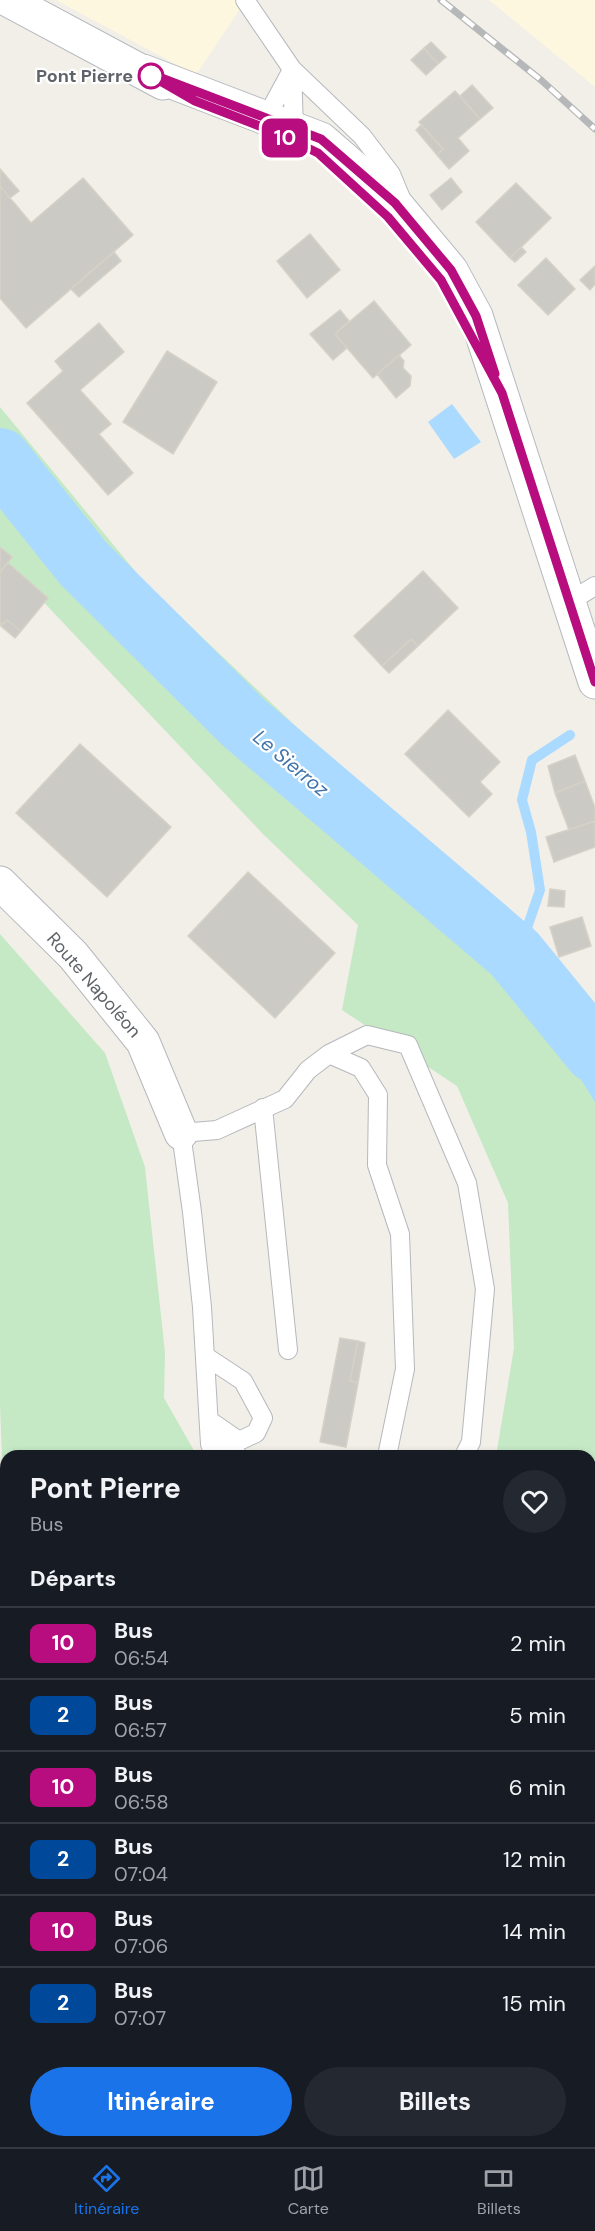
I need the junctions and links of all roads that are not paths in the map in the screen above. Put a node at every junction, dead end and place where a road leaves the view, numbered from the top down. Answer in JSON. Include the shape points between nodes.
{"nodes":[{"id":1,"x":8,"y":0,"type":"edge"},
{"id":2,"x":245,"y":0,"type":"edge"},
{"id":3,"x":292,"y":69,"type":"junction"},
{"id":4,"x":143,"y":71,"type":"junction"},
{"id":5,"x":280,"y":123,"type":"junction"},
{"id":6,"x":411,"y":222,"type":"junction"},
{"id":7,"x":502,"y":393,"type":"junction"},
{"id":8,"x":582,"y":594,"type":"edge"},
{"id":9,"x":595,"y":682,"type":"edge"},
{"id":10,"x":0,"y":883,"type":"edge"},
{"id":11,"x":329,"y":1054,"type":"junction"},
{"id":12,"x":263,"y":1108,"type":"junction"},
{"id":13,"x":181,"y":1133,"type":"junction"},
{"id":14,"x":288,"y":1350,"type":"dead end"},
{"id":15,"x":205,"y":1356,"type":"junction"},
{"id":16,"x":210,"y":1421,"type":"junction"},
{"id":17,"x":212,"y":1450,"type":"edge"},
{"id":18,"x":233,"y":1450,"type":"edge"},
{"id":19,"x":388,"y":1450,"type":"edge"},
{"id":20,"x":467,"y":1450,"type":"edge"}],
"edges":[{"from":1,"to":4,"type":"main road"},
{"from":2,"to":3,"type":"lane"},
{"from":3,"to":5,"type":"lane"},
{"from":3,"to":5,"type":"lane"},
{"from":3,"to":6,"type":"lane","via":[[362,136],[392,174]]},
{"from":4,"to":5,"type":"main road"},
{"from":4,"to":7,"type":"main road","via":[[195,101],[318,153],[388,217],[441,280]]},
{"from":5,"to":6,"type":"main road","via":[[321,139],[395,203]]},
{"from":6,"to":7,"type":"main road","via":[[451,270],[476,316]]},
{"from":7,"to":8,"type":"main road"},
{"from":8,"to":9,"type":"main road"},
{"from":10,"to":13,"type":"main road","name":"Route Napoléon","via":[[73,955],[143,1042]]},
{"from":11,"to":12,"type":"lane","via":[[308,1071],[285,1099]]},
{"from":11,"to":19,"type":"lane","via":[[361,1068],[378,1095],[377,1165],[400,1234],[405,1369]]},
{"from":11,"to":20,"type":"lane","via":[[367,1035],[408,1045],[467,1183],[485,1288],[471,1442]]},
{"from":12,"to":13,"type":"lane","via":[[217,1130]]},
{"from":12,"to":14,"type":"lane"},
{"from":13,"to":15,"type":"lane"},
{"from":15,"to":16,"type":"lane"},
{"from":15,"to":16,"type":"lane","via":[[243,1381],[263,1418],[256,1433],[239,1441]]},
{"from":16,"to":17,"type":"lane"},
{"from":16,"to":18,"type":"lane"}]}
